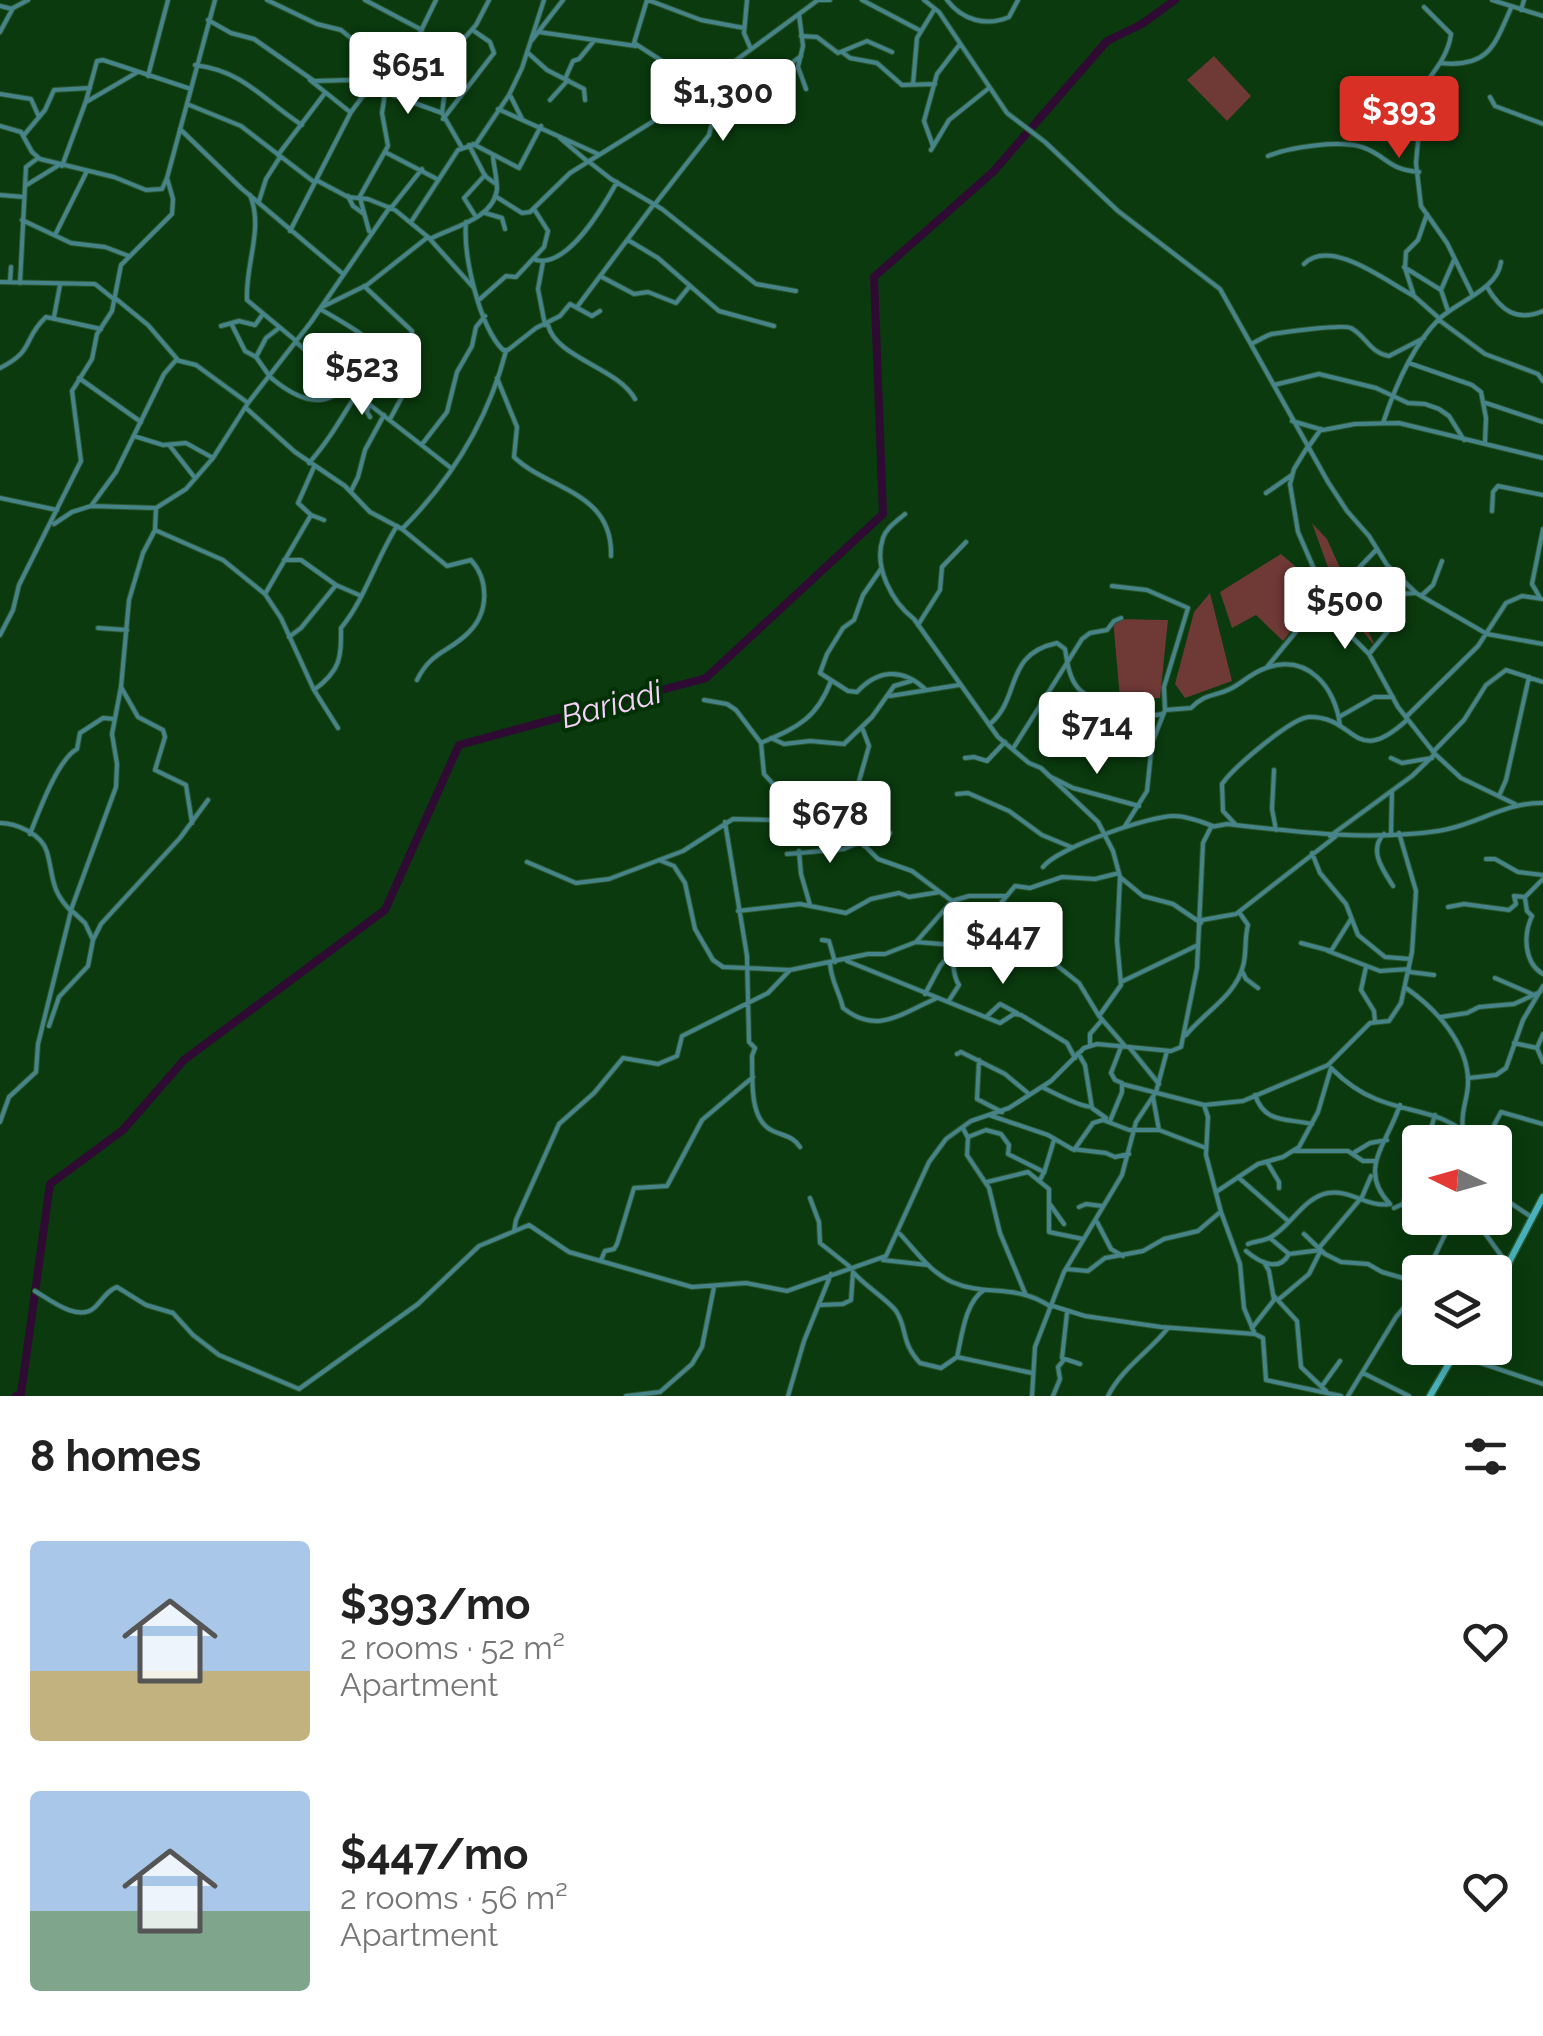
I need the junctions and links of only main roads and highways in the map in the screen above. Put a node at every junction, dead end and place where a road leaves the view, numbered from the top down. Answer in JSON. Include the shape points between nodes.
{"nodes":[{"id":1,"x":1543,"y":1197,"type":"edge"},
{"id":2,"x":1512,"y":1257,"type":"edge"},
{"id":3,"x":1448,"y":1365,"type":"edge"},
{"id":4,"x":1430,"y":1396,"type":"edge"}],
"edges":[{"from":1,"to":2,"type":"main road"},
{"from":3,"to":4,"type":"main road"}]}
